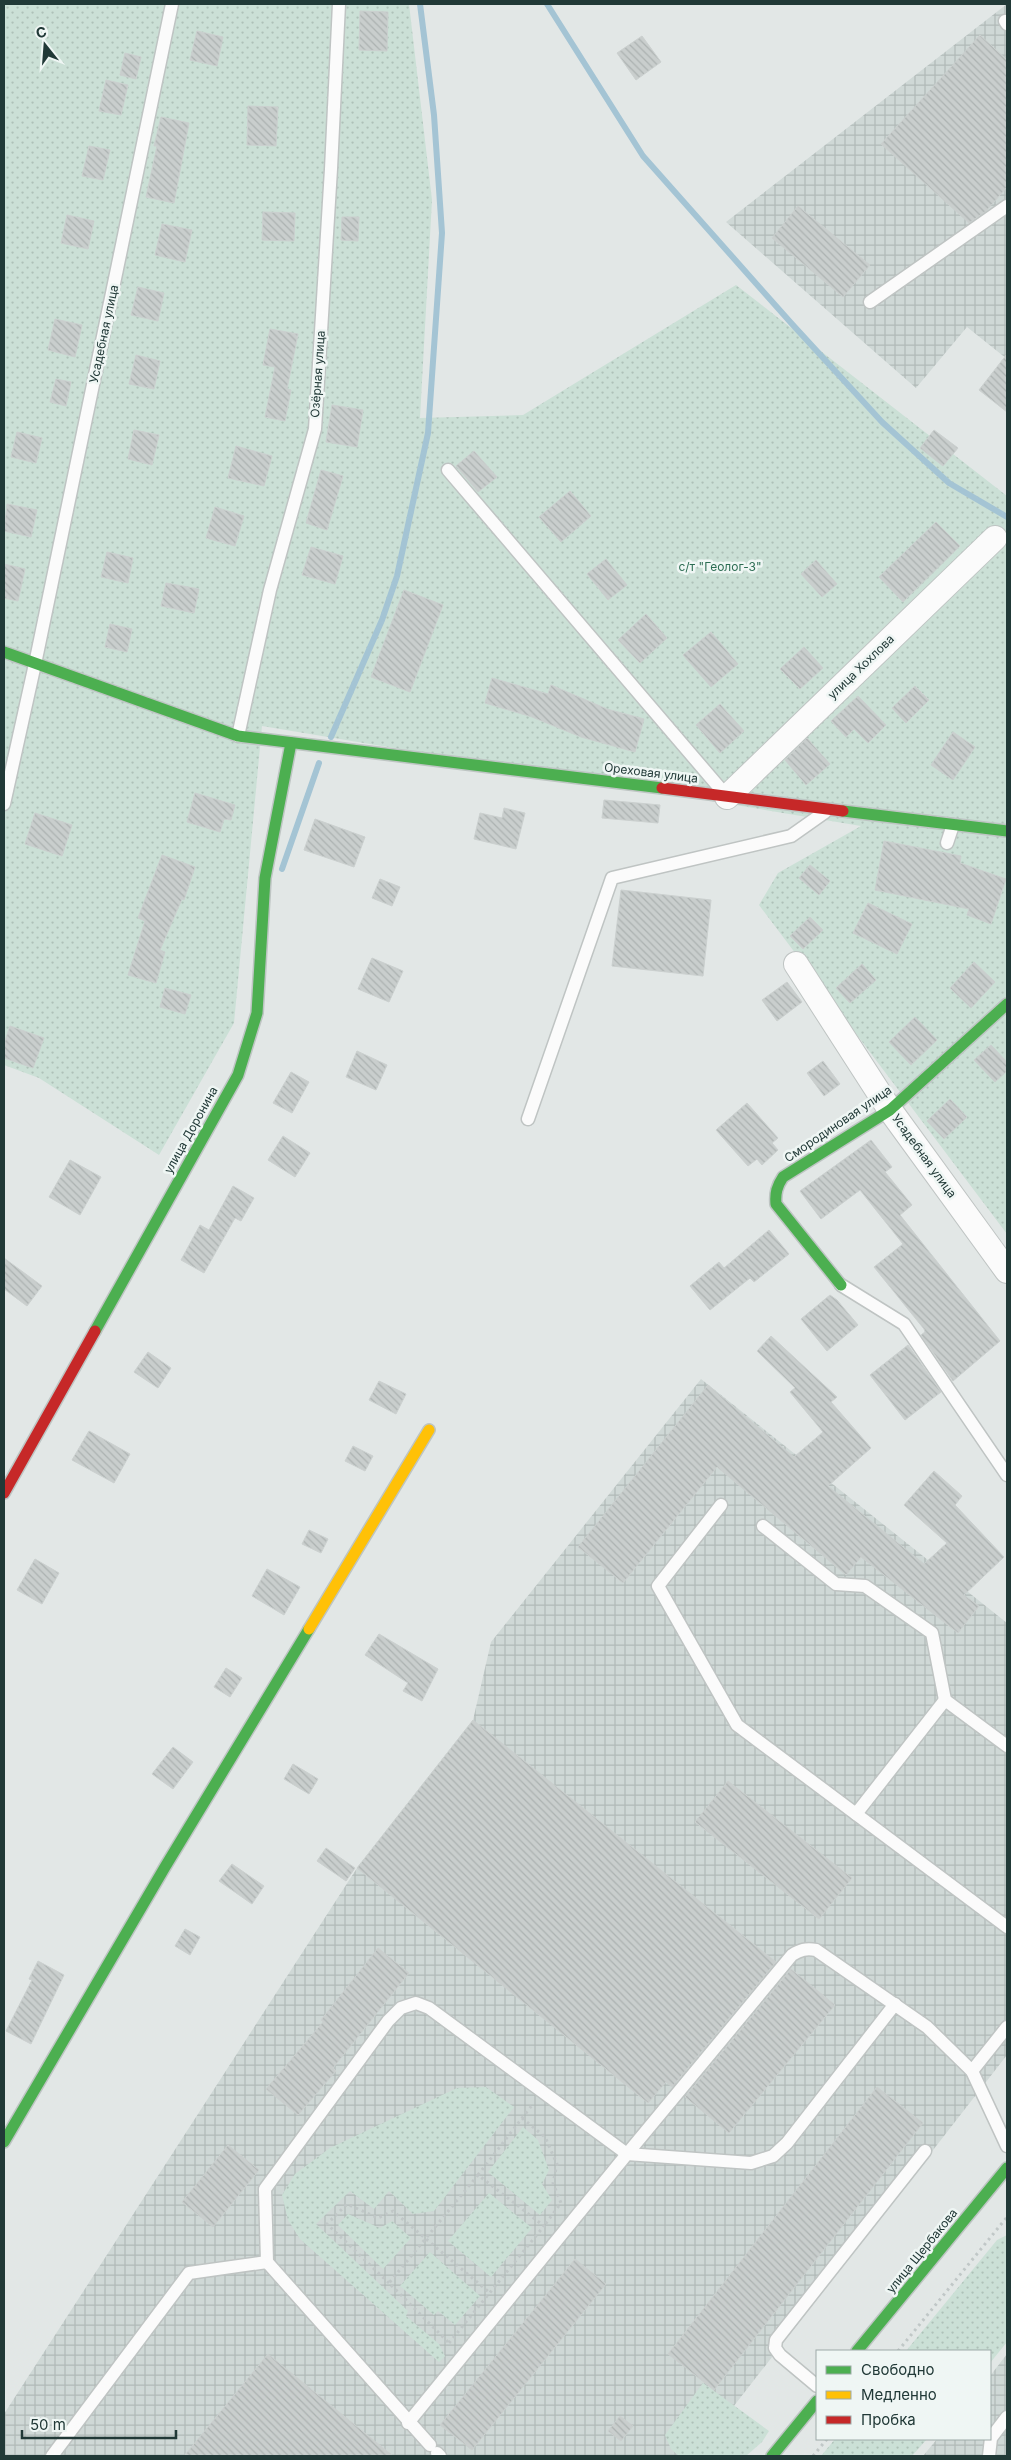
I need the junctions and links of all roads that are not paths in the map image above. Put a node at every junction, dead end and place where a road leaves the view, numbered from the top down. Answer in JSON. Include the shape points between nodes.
{"nodes":[{"id":1,"x":172,"y":4,"type":"edge"},
{"id":2,"x":339,"y":4,"type":"edge"},
{"id":3,"x":1007,"y":206,"type":"edge"},
{"id":4,"x":870,"y":302,"type":"dead end"},
{"id":5,"x":448,"y":470,"type":"dead end"},
{"id":6,"x":995,"y":538,"type":"dead end"},
{"id":7,"x":4,"y":652,"type":"edge"},
{"id":8,"x":35,"y":664,"type":"junction"},
{"id":9,"x":238,"y":736,"type":"junction"},
{"id":10,"x":291,"y":743,"type":"junction"},
{"id":11,"x":728,"y":797,"type":"junction"},
{"id":12,"x":4,"y":804,"type":"edge"},
{"id":13,"x":829,"y":810,"type":"junction"},
{"id":14,"x":953,"y":825,"type":"junction"},
{"id":15,"x":1007,"y":831,"type":"edge"},
{"id":16,"x":947,"y":843,"type":"dead end"},
{"id":17,"x":796,"y":964,"type":"dead end"},
{"id":18,"x":1007,"y":1004,"type":"edge"},
{"id":19,"x":890,"y":1110,"type":"junction"},
{"id":20,"x":528,"y":1119,"type":"dead end"},
{"id":21,"x":1007,"y":1271,"type":"edge"},
{"id":22,"x":841,"y":1285,"type":"joint"},
{"id":23,"x":429,"y":1430,"type":"dead end"},
{"id":24,"x":1007,"y":1475,"type":"edge"},
{"id":25,"x":4,"y":1493,"type":"edge"},
{"id":26,"x":721,"y":1504,"type":"dead end"},
{"id":27,"x":763,"y":1526,"type":"dead end"},
{"id":28,"x":945,"y":1700,"type":"junction"},
{"id":29,"x":1007,"y":1746,"type":"edge"},
{"id":30,"x":856,"y":1814,"type":"junction"},
{"id":31,"x":1007,"y":1927,"type":"edge"},
{"id":32,"x":895,"y":2004,"type":"junction"},
{"id":33,"x":1007,"y":2027,"type":"edge"},
{"id":34,"x":972,"y":2071,"type":"junction"},
{"id":35,"x":4,"y":2142,"type":"edge"},
{"id":36,"x":1007,"y":2146,"type":"edge"},
{"id":37,"x":925,"y":2151,"type":"dead end"},
{"id":38,"x":627,"y":2154,"type":"junction"},
{"id":39,"x":1005,"y":2176,"type":"edge"},
{"id":40,"x":267,"y":2262,"type":"junction"},
{"id":41,"x":858,"y":2350,"type":"edge"},
{"id":42,"x":816,"y":2385,"type":"edge"},
{"id":43,"x":816,"y":2401,"type":"edge"},
{"id":44,"x":1007,"y":2417,"type":"edge"},
{"id":45,"x":408,"y":2422,"type":"junction"},
{"id":46,"x":991,"y":2438,"type":"edge"},
{"id":47,"x":991,"y":2440,"type":"edge"},
{"id":48,"x":436,"y":2452,"type":"edge"},
{"id":49,"x":52,"y":2456,"type":"edge"},
{"id":50,"x":772,"y":2456,"type":"edge"},
{"id":51,"x":990,"y":2456,"type":"edge"}],
"edges":[{"from":1,"to":8,"type":"lane","name":"Усадебная улица"},
{"from":2,"to":9,"type":"lane","name":"Озёрная улица","via":[[315,429],[270,590]]},
{"from":3,"to":4,"type":"lane"},
{"from":5,"to":11,"type":"lane"},
{"from":6,"to":11,"type":"street","name":"улица Хохлова"},
{"from":7,"to":8,"type":"street"},
{"from":8,"to":9,"type":"street"},
{"from":8,"to":12,"type":"lane","name":"Усадебная улица"},
{"from":9,"to":10,"type":"street"},
{"from":10,"to":11,"type":"street","name":"Ореховая улица"},
{"from":10,"to":25,"type":"street","name":"улица Доронина","via":[[265,878],[257,1013],[238,1075]]},
{"from":11,"to":13,"type":"street","name":"Ореховая улица"},
{"from":13,"to":14,"type":"street","name":"Ореховая улица"},
{"from":13,"to":20,"type":"lane","via":[[791,836],[612,878]]},
{"from":14,"to":15,"type":"street","name":"Ореховая улица"},
{"from":14,"to":16,"type":"lane"},
{"from":17,"to":19,"type":"street","name":"Усадебная улица"},
{"from":18,"to":19,"type":"street","name":"Смородиновая улица"},
{"from":19,"to":21,"type":"street","name":"Усадебная улица"},
{"from":19,"to":22,"type":"street","name":"Смородиновая улица","via":[[783,1177],[776,1186],[776,1204]]},
{"from":22,"to":24,"type":"lane","via":[[904,1324]]},
{"from":23,"to":35,"type":"street","via":[[165,1867]]},
{"from":26,"to":30,"type":"lane","via":[[658,1586],[736,1725]]},
{"from":27,"to":28,"type":"lane","via":[[836,1584],[864,1586],[932,1634]]},
{"from":28,"to":29,"type":"lane"},
{"from":28,"to":30,"type":"lane"},
{"from":30,"to":31,"type":"lane"},
{"from":32,"to":34,"type":"lane","via":[[927,2027]]},
{"from":32,"to":38,"type":"lane","via":[[787,2143],[773,2156],[750,2162]]},
{"from":32,"to":38,"type":"lane","via":[[816,1950],[799,1950]]},
{"from":33,"to":34,"type":"lane"},
{"from":34,"to":36,"type":"lane"},
{"from":37,"to":42,"type":"lane","via":[[776,2340],[780,2355]]},
{"from":38,"to":40,"type":"lane","via":[[429,2008],[416,2003],[401,2008],[388,2021],[264,2189]]},
{"from":38,"to":45,"type":"lane"},
{"from":39,"to":41,"type":"street","name":"улица Щербакова"},
{"from":40,"to":45,"type":"lane"},
{"from":40,"to":49,"type":"lane","via":[[189,2273]]},
{"from":43,"to":50,"type":"street"},
{"from":44,"to":46,"type":"lane"},
{"from":45,"to":48,"type":"lane"},
{"from":47,"to":51,"type":"lane"}]}
